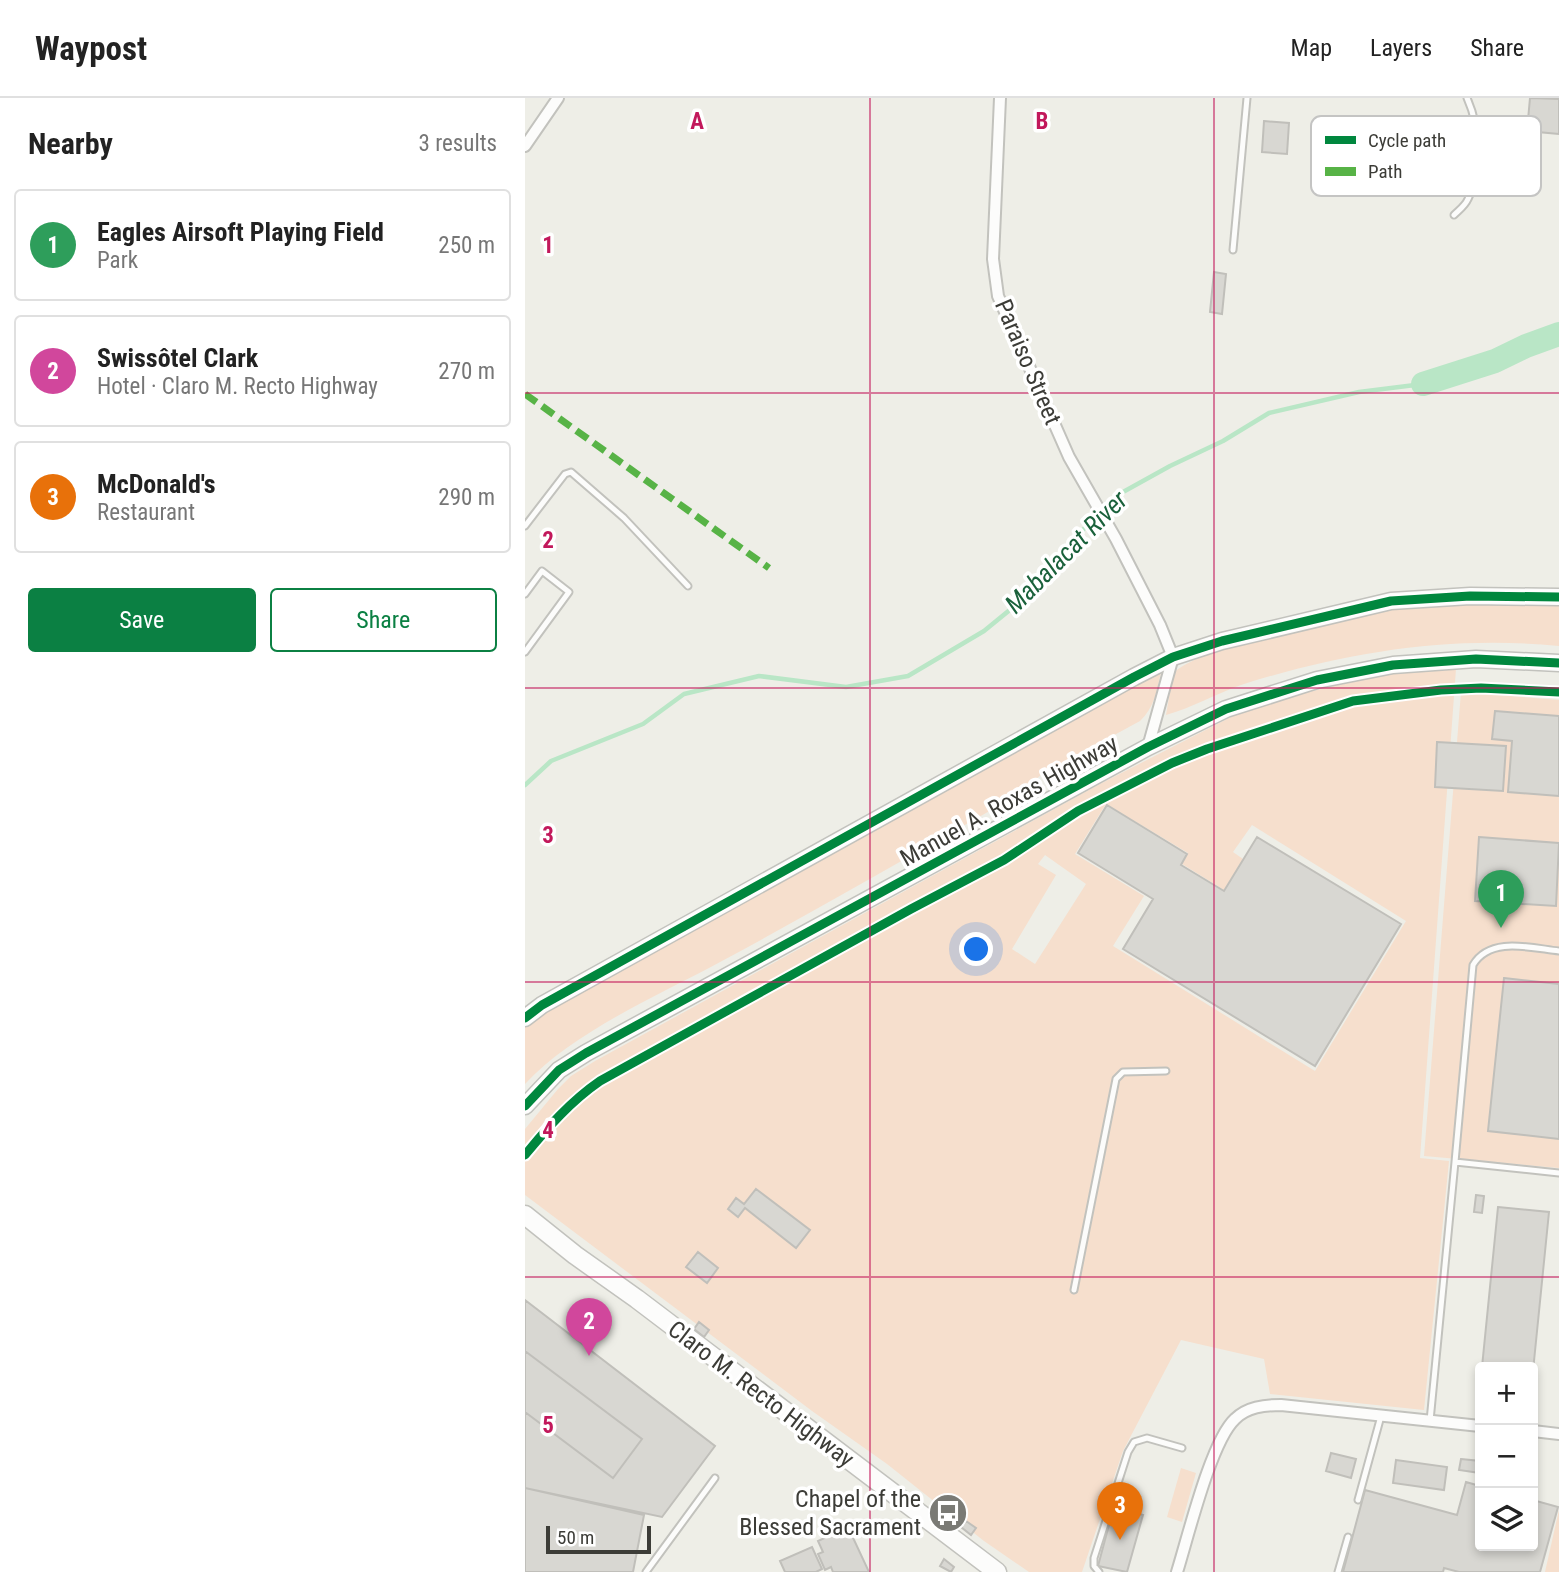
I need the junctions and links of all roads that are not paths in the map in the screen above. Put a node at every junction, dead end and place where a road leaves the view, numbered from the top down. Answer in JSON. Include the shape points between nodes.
{"nodes":[{"id":1,"x":558,"y":98,"type":"edge"},
{"id":2,"x":1000,"y":98,"type":"edge"},
{"id":3,"x":1247,"y":98,"type":"edge"},
{"id":4,"x":1468,"y":98,"type":"edge"},
{"id":5,"x":1473,"y":116,"type":"edge"},
{"id":6,"x":525,"y":146,"type":"edge"},
{"id":7,"x":1470,"y":196,"type":"edge"},
{"id":8,"x":1454,"y":215,"type":"dead end"},
{"id":9,"x":1233,"y":250,"type":"dead end"},
{"id":10,"x":525,"y":526,"type":"edge"},
{"id":11,"x":688,"y":586,"type":"dead end"},
{"id":12,"x":525,"y":594,"type":"edge"},
{"id":13,"x":1559,"y":597,"type":"edge"},
{"id":14,"x":525,"y":652,"type":"edge"},
{"id":15,"x":1173,"y":657,"type":"junction"},
{"id":16,"x":1559,"y":663,"type":"edge"},
{"id":17,"x":1148,"y":747,"type":"junction"},
{"id":18,"x":1559,"y":951,"type":"edge"},
{"id":19,"x":525,"y":1018,"type":"edge"},
{"id":20,"x":1166,"y":1071,"type":"dead end"},
{"id":21,"x":525,"y":1106,"type":"edge"},
{"id":22,"x":1455,"y":1162,"type":"junction"},
{"id":23,"x":1559,"y":1172,"type":"edge"},
{"id":24,"x":525,"y":1215,"type":"edge"},
{"id":25,"x":525,"y":1232,"type":"edge"},
{"id":26,"x":575,"y":1255,"type":"junction"},
{"id":27,"x":1074,"y":1290,"type":"dead end"},
{"id":28,"x":1381,"y":1416,"type":"junction"},
{"id":29,"x":1430,"y":1421,"type":"junction"},
{"id":30,"x":1475,"y":1426,"type":"edge"},
{"id":31,"x":1538,"y":1432,"type":"edge"},
{"id":32,"x":1559,"y":1434,"type":"edge"},
{"id":33,"x":1182,"y":1448,"type":"dead end"},
{"id":34,"x":715,"y":1478,"type":"dead end"},
{"id":35,"x":1358,"y":1500,"type":"dead end"},
{"id":36,"x":1348,"y":1537,"type":"dead end"},
{"id":37,"x":646,"y":1572,"type":"edge"},
{"id":38,"x":996,"y":1572,"type":"edge"},
{"id":39,"x":1099,"y":1572,"type":"edge"},
{"id":40,"x":1177,"y":1572,"type":"edge"},
{"id":41,"x":1338,"y":1572,"type":"edge"}],
"edges":[{"from":1,"to":6,"type":"street"},
{"from":2,"to":15,"type":"street","name":"Paraiso Street","via":[[994,278],[1005,314],[1069,457],[1117,539]]},
{"from":3,"to":9,"type":"lane"},
{"from":4,"to":5,"type":"lane"},
{"from":7,"to":8,"type":"lane"},
{"from":10,"to":11,"type":"lane","via":[[571,472],[624,518]]},
{"from":12,"to":14,"type":"lane","via":[[542,571],[569,592]]},
{"from":13,"to":15,"type":"main road","name":"Manuel A. Roxas Highway","via":[[1391,601]]},
{"from":15,"to":17,"type":"street"},
{"from":15,"to":19,"type":"main road","name":"Manuel A. Roxas Highway"},
{"from":16,"to":17,"type":"main road","name":"Manuel A. Roxas Highway","via":[[1476,659],[1393,665],[1330,677],[1226,709]]},
{"from":17,"to":21,"type":"main road","name":"Manuel A. Roxas Highway","via":[[586,1053],[559,1070]]},
{"from":18,"to":22,"type":"lane","via":[[1504,946],[1479,956],[1473,965]]},
{"from":20,"to":27,"type":"lane","via":[[1123,1072],[1116,1079]]},
{"from":22,"to":23,"type":"lane"},
{"from":22,"to":29,"type":"lane"},
{"from":24,"to":26,"type":"main road","name":"Claro M. Recto Highway"},
{"from":25,"to":26,"type":"main road"},
{"from":26,"to":38,"type":"main road","name":"Claro M. Recto Highway"},
{"from":28,"to":29,"type":"street"},
{"from":28,"to":35,"type":"lane"},
{"from":28,"to":40,"type":"street","via":[[1266,1405],[1237,1417],[1216,1448]]},
{"from":29,"to":30,"type":"street"},
{"from":31,"to":32,"type":"street"},
{"from":33,"to":39,"type":"lane","via":[[1147,1437],[1134,1442],[1094,1558]]},
{"from":34,"to":37,"type":"lane"},
{"from":36,"to":41,"type":"lane"}]}
